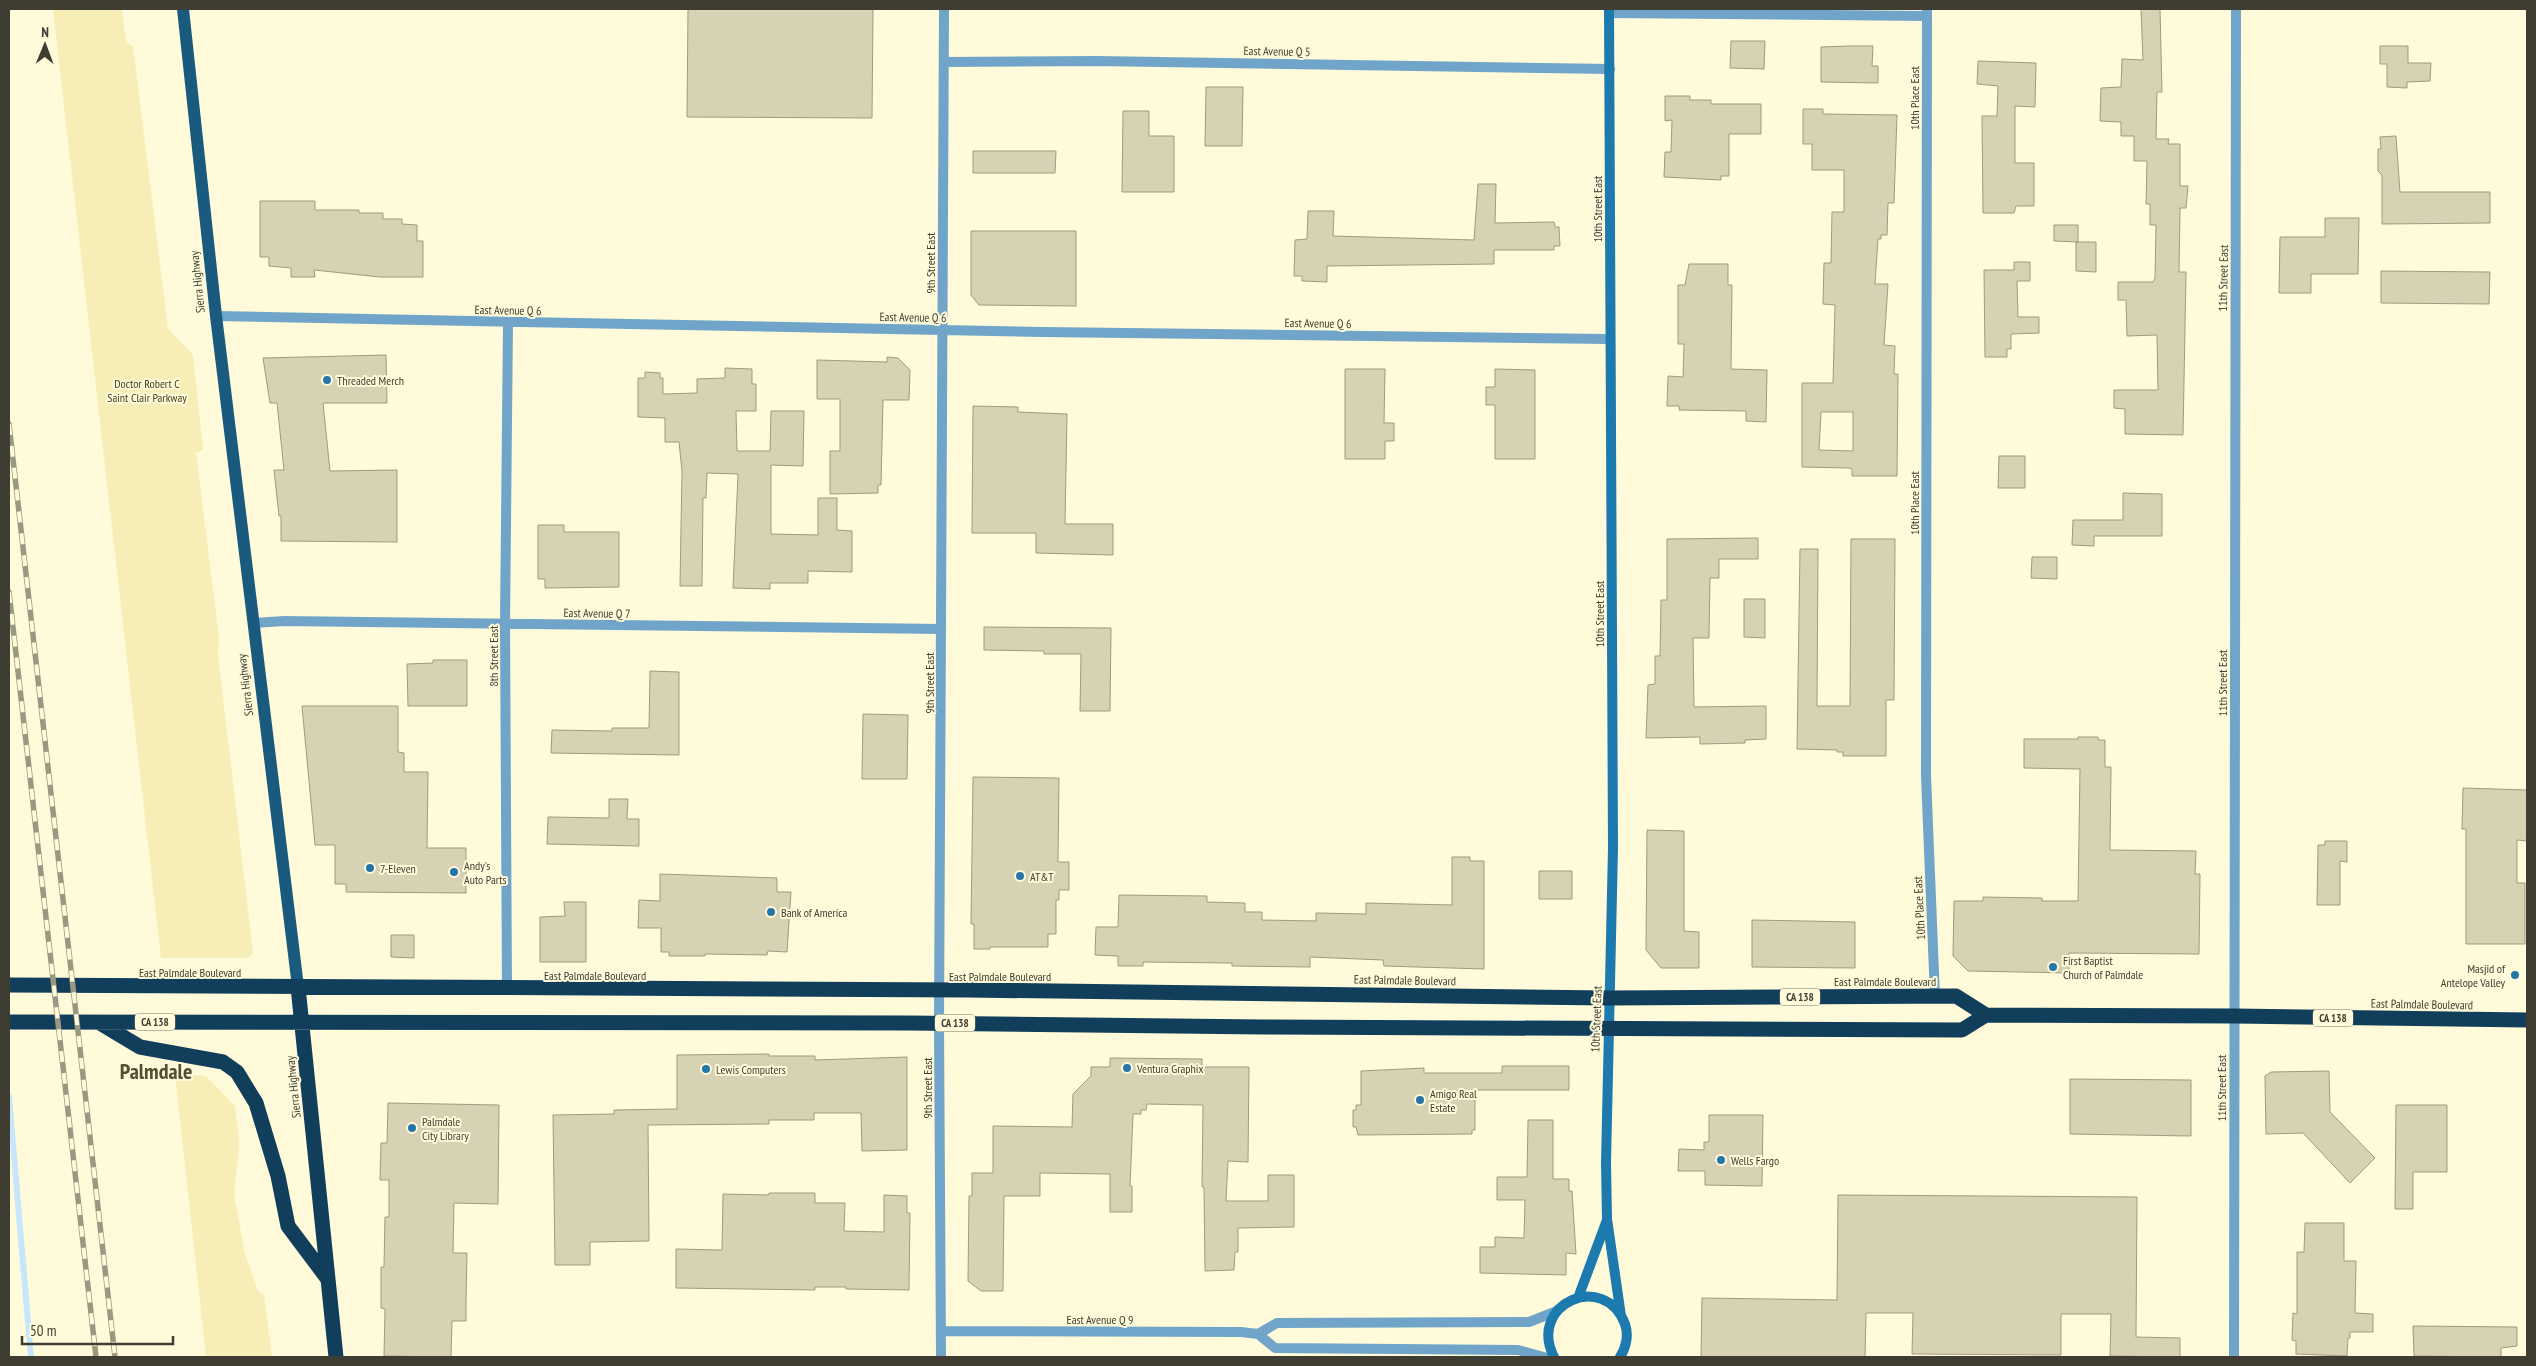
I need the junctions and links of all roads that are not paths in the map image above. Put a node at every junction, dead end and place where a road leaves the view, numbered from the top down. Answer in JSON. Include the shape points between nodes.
{"nodes":[{"id":1,"x":183,"y":9,"type":"edge"},
{"id":2,"x":944,"y":9,"type":"edge"},
{"id":3,"x":2236,"y":9,"type":"edge"},
{"id":4,"x":1609,"y":11,"type":"edge"},
{"id":5,"x":1927,"y":12,"type":"edge"},
{"id":6,"x":944,"y":62,"type":"junction"},
{"id":7,"x":1610,"y":69,"type":"junction"},
{"id":8,"x":216,"y":316,"type":"junction"},
{"id":9,"x":508,"y":323,"type":"junction"},
{"id":10,"x":942,"y":330,"type":"junction"},
{"id":11,"x":1610,"y":339,"type":"junction"},
{"id":12,"x":253,"y":623,"type":"junction"},
{"id":13,"x":505,"y":624,"type":"junction"},
{"id":14,"x":941,"y":629,"type":"junction"},
{"id":15,"x":9,"y":985,"type":"edge"},
{"id":16,"x":298,"y":987,"type":"junction"},
{"id":17,"x":507,"y":989,"type":"junction"},
{"id":18,"x":940,"y":990,"type":"junction"},
{"id":19,"x":1935,"y":996,"type":"junction"},
{"id":20,"x":1608,"y":998,"type":"junction"},
{"id":21,"x":1986,"y":1015,"type":"junction"},
{"id":22,"x":2235,"y":1016,"type":"junction"},
{"id":23,"x":2527,"y":1020,"type":"edge"},
{"id":24,"x":302,"y":1021,"type":"junction"},
{"id":25,"x":9,"y":1022,"type":"edge"},
{"id":26,"x":98,"y":1022,"type":"junction"},
{"id":27,"x":939,"y":1023,"type":"junction"},
{"id":28,"x":1608,"y":1030,"type":"junction"},
{"id":29,"x":1607,"y":1219,"type":"junction"},
{"id":30,"x":327,"y":1278,"type":"junction"},
{"id":31,"x":1578,"y":1298,"type":"junction"},
{"id":32,"x":1557,"y":1311,"type":"junction"},
{"id":33,"x":1621,"y":1316,"type":"junction"},
{"id":34,"x":941,"y":1331,"type":"junction"},
{"id":35,"x":1258,"y":1334,"type":"junction"},
{"id":36,"x":336,"y":1357,"type":"edge"},
{"id":37,"x":940,"y":1357,"type":"edge"},
{"id":38,"x":1544,"y":1357,"type":"edge"},
{"id":39,"x":1554,"y":1357,"type":"edge"},
{"id":40,"x":1620,"y":1357,"type":"edge"},
{"id":41,"x":2234,"y":1357,"type":"edge"}],
"edges":[{"from":1,"to":8,"type":"main road","name":"Sierra Highway"},
{"from":2,"to":6,"type":"street","name":"9th Street East"},
{"from":3,"to":22,"type":"street","name":"11th Street East"},
{"from":4,"to":5,"type":"street"},
{"from":4,"to":7,"type":"main road","name":"10th Street East"},
{"from":5,"to":19,"type":"street","name":"10th Place East","via":[[1927,824]]},
{"from":6,"to":7,"type":"street","name":"East Avenue Q 5","via":[[1096,61]]},
{"from":6,"to":10,"type":"street","name":"9th Street East"},
{"from":7,"to":11,"type":"main road","name":"10th Street East"},
{"from":8,"to":9,"type":"street","name":"East Avenue Q 6"},
{"from":8,"to":12,"type":"main road","name":"Sierra Highway"},
{"from":9,"to":10,"type":"street","name":"East Avenue Q 6"},
{"from":9,"to":13,"type":"street","name":"8th Street East"},
{"from":10,"to":11,"type":"street","name":"East Avenue Q 6"},
{"from":10,"to":14,"type":"street","name":"9th Street East"},
{"from":11,"to":20,"type":"main road","name":"10th Street East","via":[[1613,848]]},
{"from":12,"to":13,"type":"street","name":"East Avenue Q 7"},
{"from":12,"to":16,"type":"main road","name":"Sierra Highway"},
{"from":13,"to":14,"type":"street","name":"East Avenue Q 7"},
{"from":13,"to":17,"type":"street","name":"8th Street East"},
{"from":14,"to":18,"type":"street","name":"9th Street East"},
{"from":15,"to":16,"type":"highway","name":"East Palmdale Boulevard","number":"CA 138"},
{"from":16,"to":17,"type":"highway","name":"East Palmdale Boulevard","number":"CA 138"},
{"from":16,"to":24,"type":"highway","name":"Sierra Highway"},
{"from":17,"to":18,"type":"highway","name":"East Palmdale Boulevard","number":"CA 138"},
{"from":18,"to":20,"type":"highway","name":"East Palmdale Boulevard","number":"CA 138"},
{"from":18,"to":27,"type":"street","name":"9th Street East"},
{"from":19,"to":20,"type":"highway","name":"East Palmdale Boulevard","number":"CA 138"},
{"from":19,"to":21,"type":"highway","name":"East Palmdale Boulevard","number":"CA 138","via":[[1956,996]]},
{"from":20,"to":28,"type":"main road","name":"10th Street East"},
{"from":21,"to":22,"type":"highway","name":"East Palmdale Boulevard","number":"CA 138"},
{"from":21,"to":28,"type":"highway","number":"CA 138","via":[[1962,1030]]},
{"from":22,"to":23,"type":"highway","name":"East Palmdale Boulevard","number":"CA 138"},
{"from":22,"to":41,"type":"street","name":"11th Street East"},
{"from":24,"to":26,"type":"highway","number":"CA 138"},
{"from":24,"to":27,"type":"highway","number":"CA 138"},
{"from":24,"to":30,"type":"highway","name":"Sierra Highway"},
{"from":25,"to":26,"type":"highway","number":"CA 138"},
{"from":26,"to":30,"type":"highway","via":[[140,1047],[223,1062],[237,1072],[256,1103],[278,1176],[288,1226]]},
{"from":27,"to":28,"type":"highway","number":"CA 138"},
{"from":27,"to":34,"type":"street","name":"9th Street East"},
{"from":28,"to":29,"type":"main road","name":"10th Street East"},
{"from":29,"to":31,"type":"main road","name":"10th Street East"},
{"from":29,"to":33,"type":"main road","name":"10th Street East"},
{"from":30,"to":36,"type":"highway","name":"Sierra Highway"},
{"from":31,"to":32,"type":"main road","via":[[1566,1302]]},
{"from":31,"to":33,"type":"main road","via":[[1602,1299]]},
{"from":32,"to":35,"type":"street","name":"East Avenue Q 9","via":[[1528,1322],[1277,1323]]},
{"from":32,"to":39,"type":"main road","via":[[1550,1321],[1548,1333]]},
{"from":33,"to":40,"type":"main road","name":"10th Street East","via":[[1626,1328],[1626,1342]]},
{"from":34,"to":35,"type":"street","name":"East Avenue Q 9"},
{"from":34,"to":37,"type":"street","name":"9th Street East"},
{"from":35,"to":38,"type":"street","via":[[1275,1348],[1518,1350]]}]}
